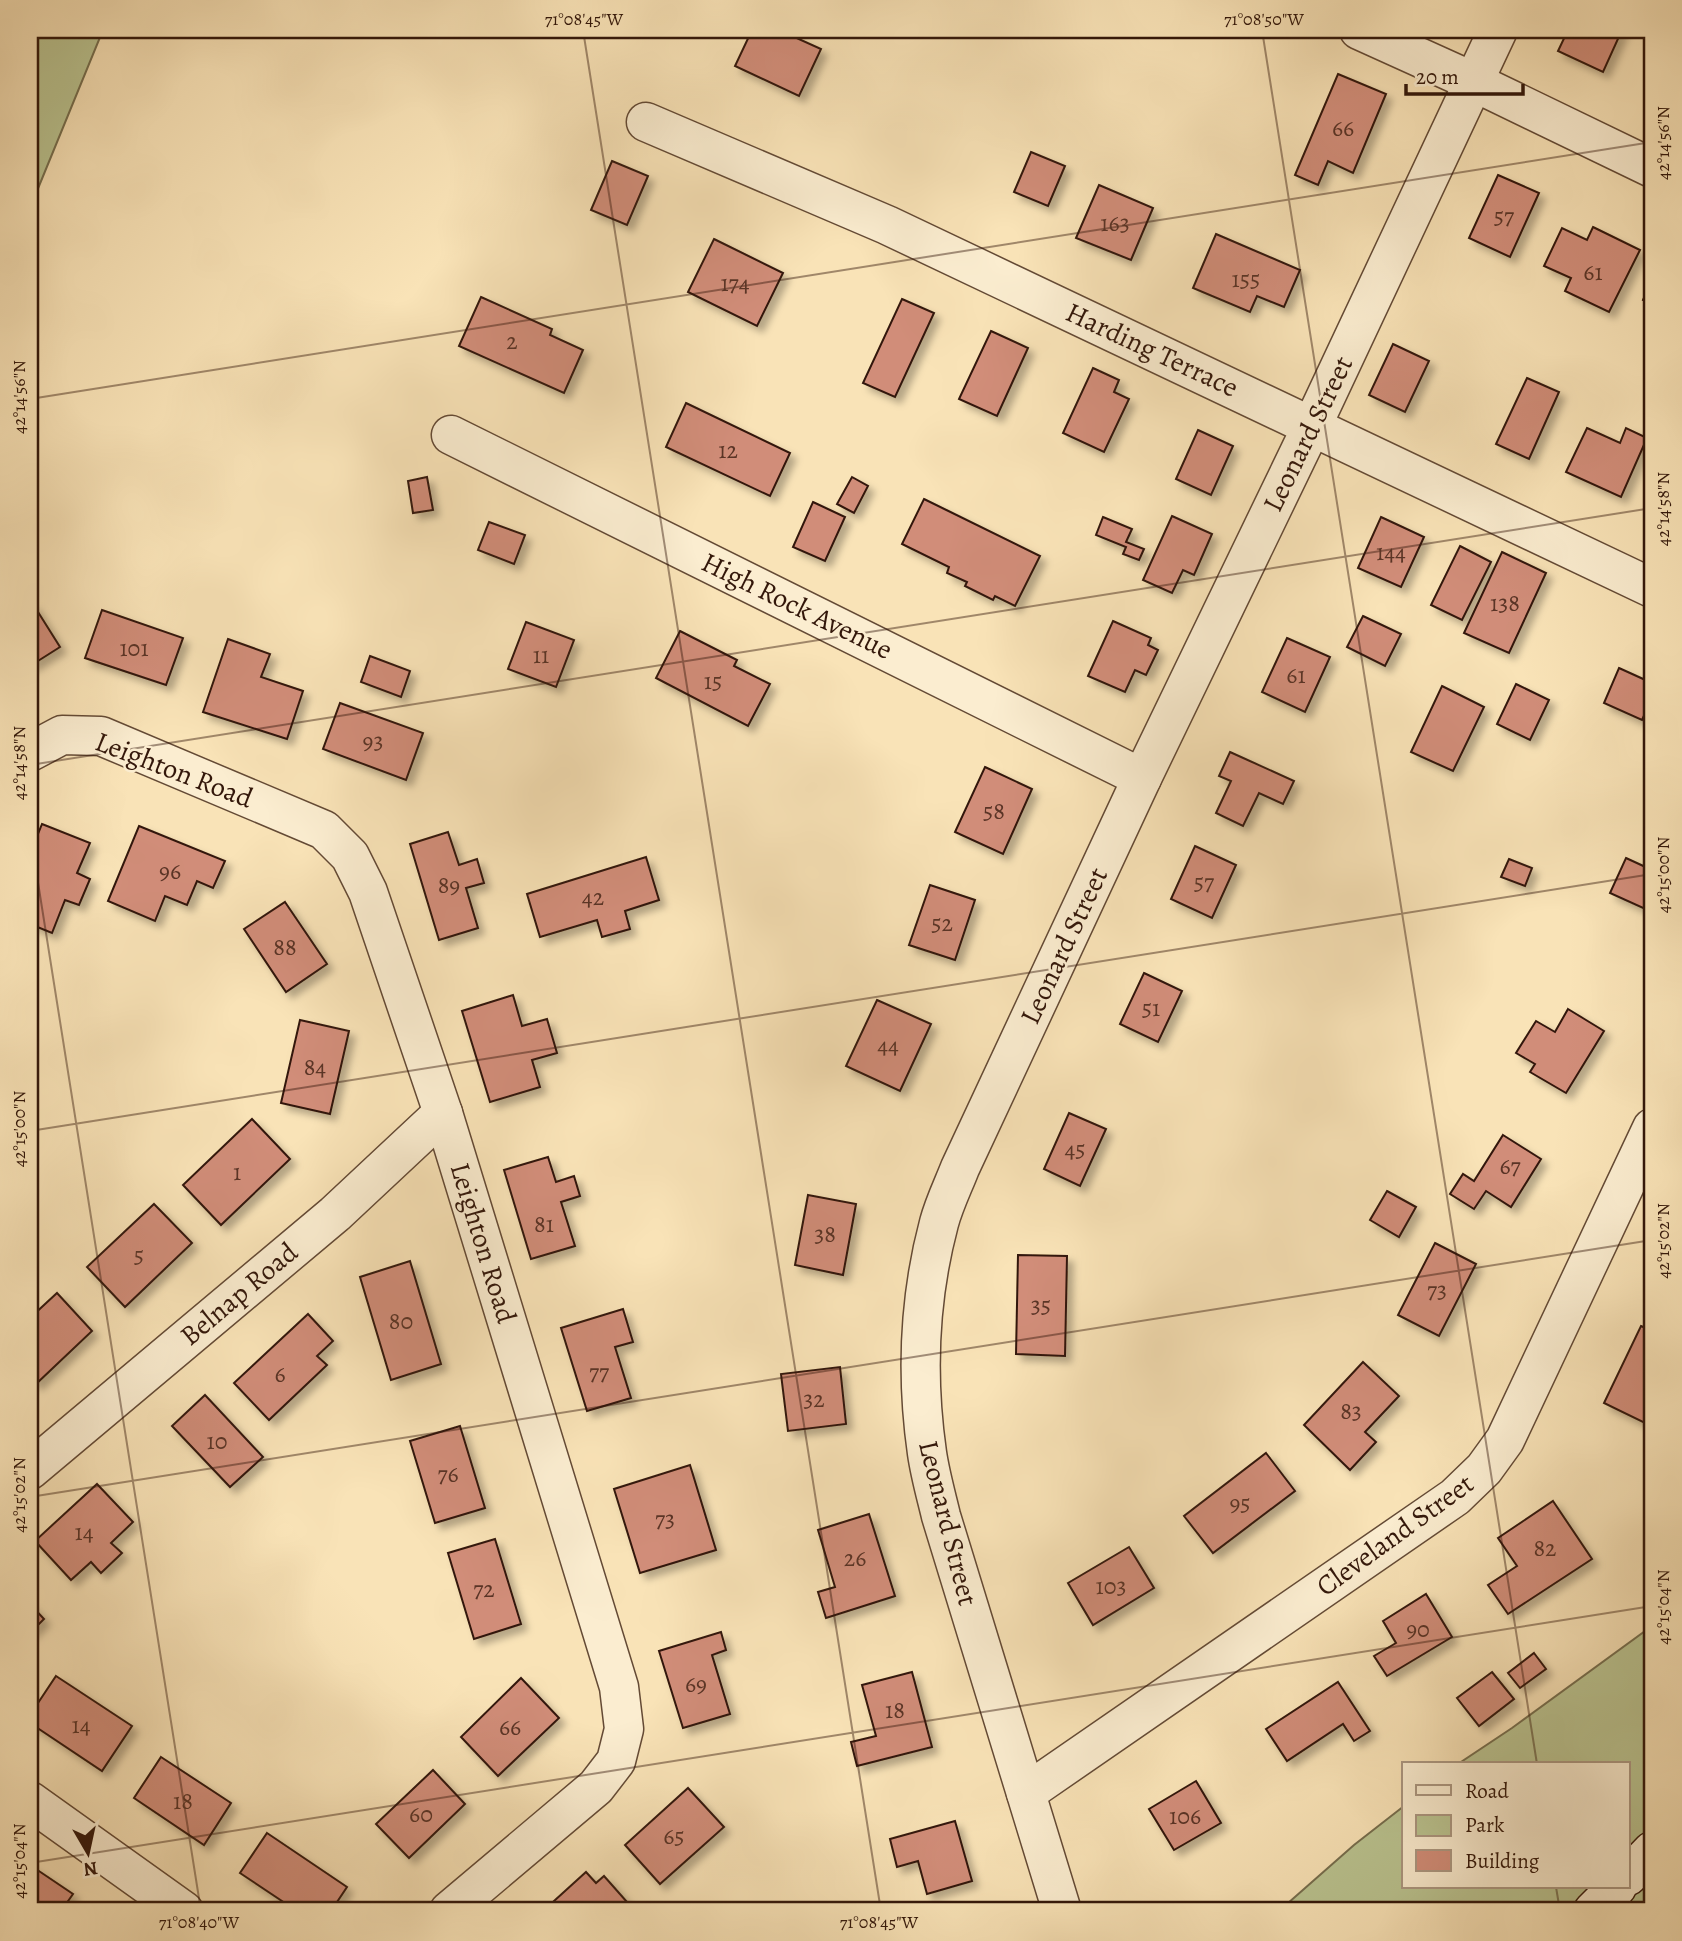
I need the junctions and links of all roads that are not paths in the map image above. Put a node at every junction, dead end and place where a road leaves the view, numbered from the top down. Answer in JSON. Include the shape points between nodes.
{"nodes":[{"id":1,"x":1359,"y":30,"type":"edge"},
{"id":2,"x":1498,"y":30,"type":"edge"},
{"id":3,"x":1474,"y":82,"type":"junction"},
{"id":4,"x":646,"y":122,"type":"dead end"},
{"id":5,"x":1652,"y":168,"type":"edge"},
{"id":6,"x":1312,"y":426,"type":"junction"},
{"id":7,"x":451,"y":435,"type":"dead end"},
{"id":8,"x":1652,"y":588,"type":"edge"},
{"id":9,"x":30,"y":752,"type":"edge"},
{"id":10,"x":1142,"y":778,"type":"junction"},
{"id":11,"x":443,"y":1112,"type":"junction"},
{"id":12,"x":1652,"y":1128,"type":"edge"},
{"id":13,"x":30,"y":1471,"type":"edge"},
{"id":14,"x":1026,"y":1793,"type":"junction"},
{"id":15,"x":30,"y":1801,"type":"edge"},
{"id":16,"x":1652,"y":1851,"type":"edge"},
{"id":17,"x":1630,"y":1874,"type":"edge"},
{"id":18,"x":1616,"y":1888,"type":"edge"},
{"id":19,"x":184,"y":1911,"type":"edge"},
{"id":20,"x":449,"y":1911,"type":"edge"},
{"id":21,"x":1062,"y":1911,"type":"edge"},
{"id":22,"x":1593,"y":1911,"type":"edge"}],
"edges":[{"from":1,"to":3,"type":"street"},
{"from":2,"to":3,"type":"street","name":"Leonard Street"},
{"from":3,"to":5,"type":"street"},
{"from":3,"to":6,"type":"street","name":"Leonard Street"},
{"from":4,"to":6,"type":"street","name":"Harding Terrace","via":[[887,225]]},
{"from":6,"to":8,"type":"street","name":"Harding Terrace"},
{"from":6,"to":10,"type":"street","name":"Leonard Street"},
{"from":7,"to":10,"type":"street","name":"High Rock Avenue"},
{"from":9,"to":11,"type":"street","name":"Leighton Road","via":[[62,736],[101,736],[324,830],[350,856],[368,892]]},
{"from":10,"to":14,"type":"street","name":"Leonard Street","via":[[960,1168],[940,1221],[925,1292],[920,1339],[927,1454],[941,1516]]},
{"from":11,"to":13,"type":"street","name":"Belnap Road","via":[[335,1214]]},
{"from":11,"to":20,"type":"street","name":"Leighton Road","via":[[619,1687],[624,1730],[616,1761],[596,1787]]},
{"from":12,"to":14,"type":"street","name":"Cleveland Street","via":[[1505,1440],[1484,1469],[1455,1497]]},
{"from":14,"to":21,"type":"street","name":"Leonard Street"},
{"from":15,"to":19,"type":"street"},
{"from":16,"to":17,"type":"street"},
{"from":18,"to":22,"type":"street"}]}
